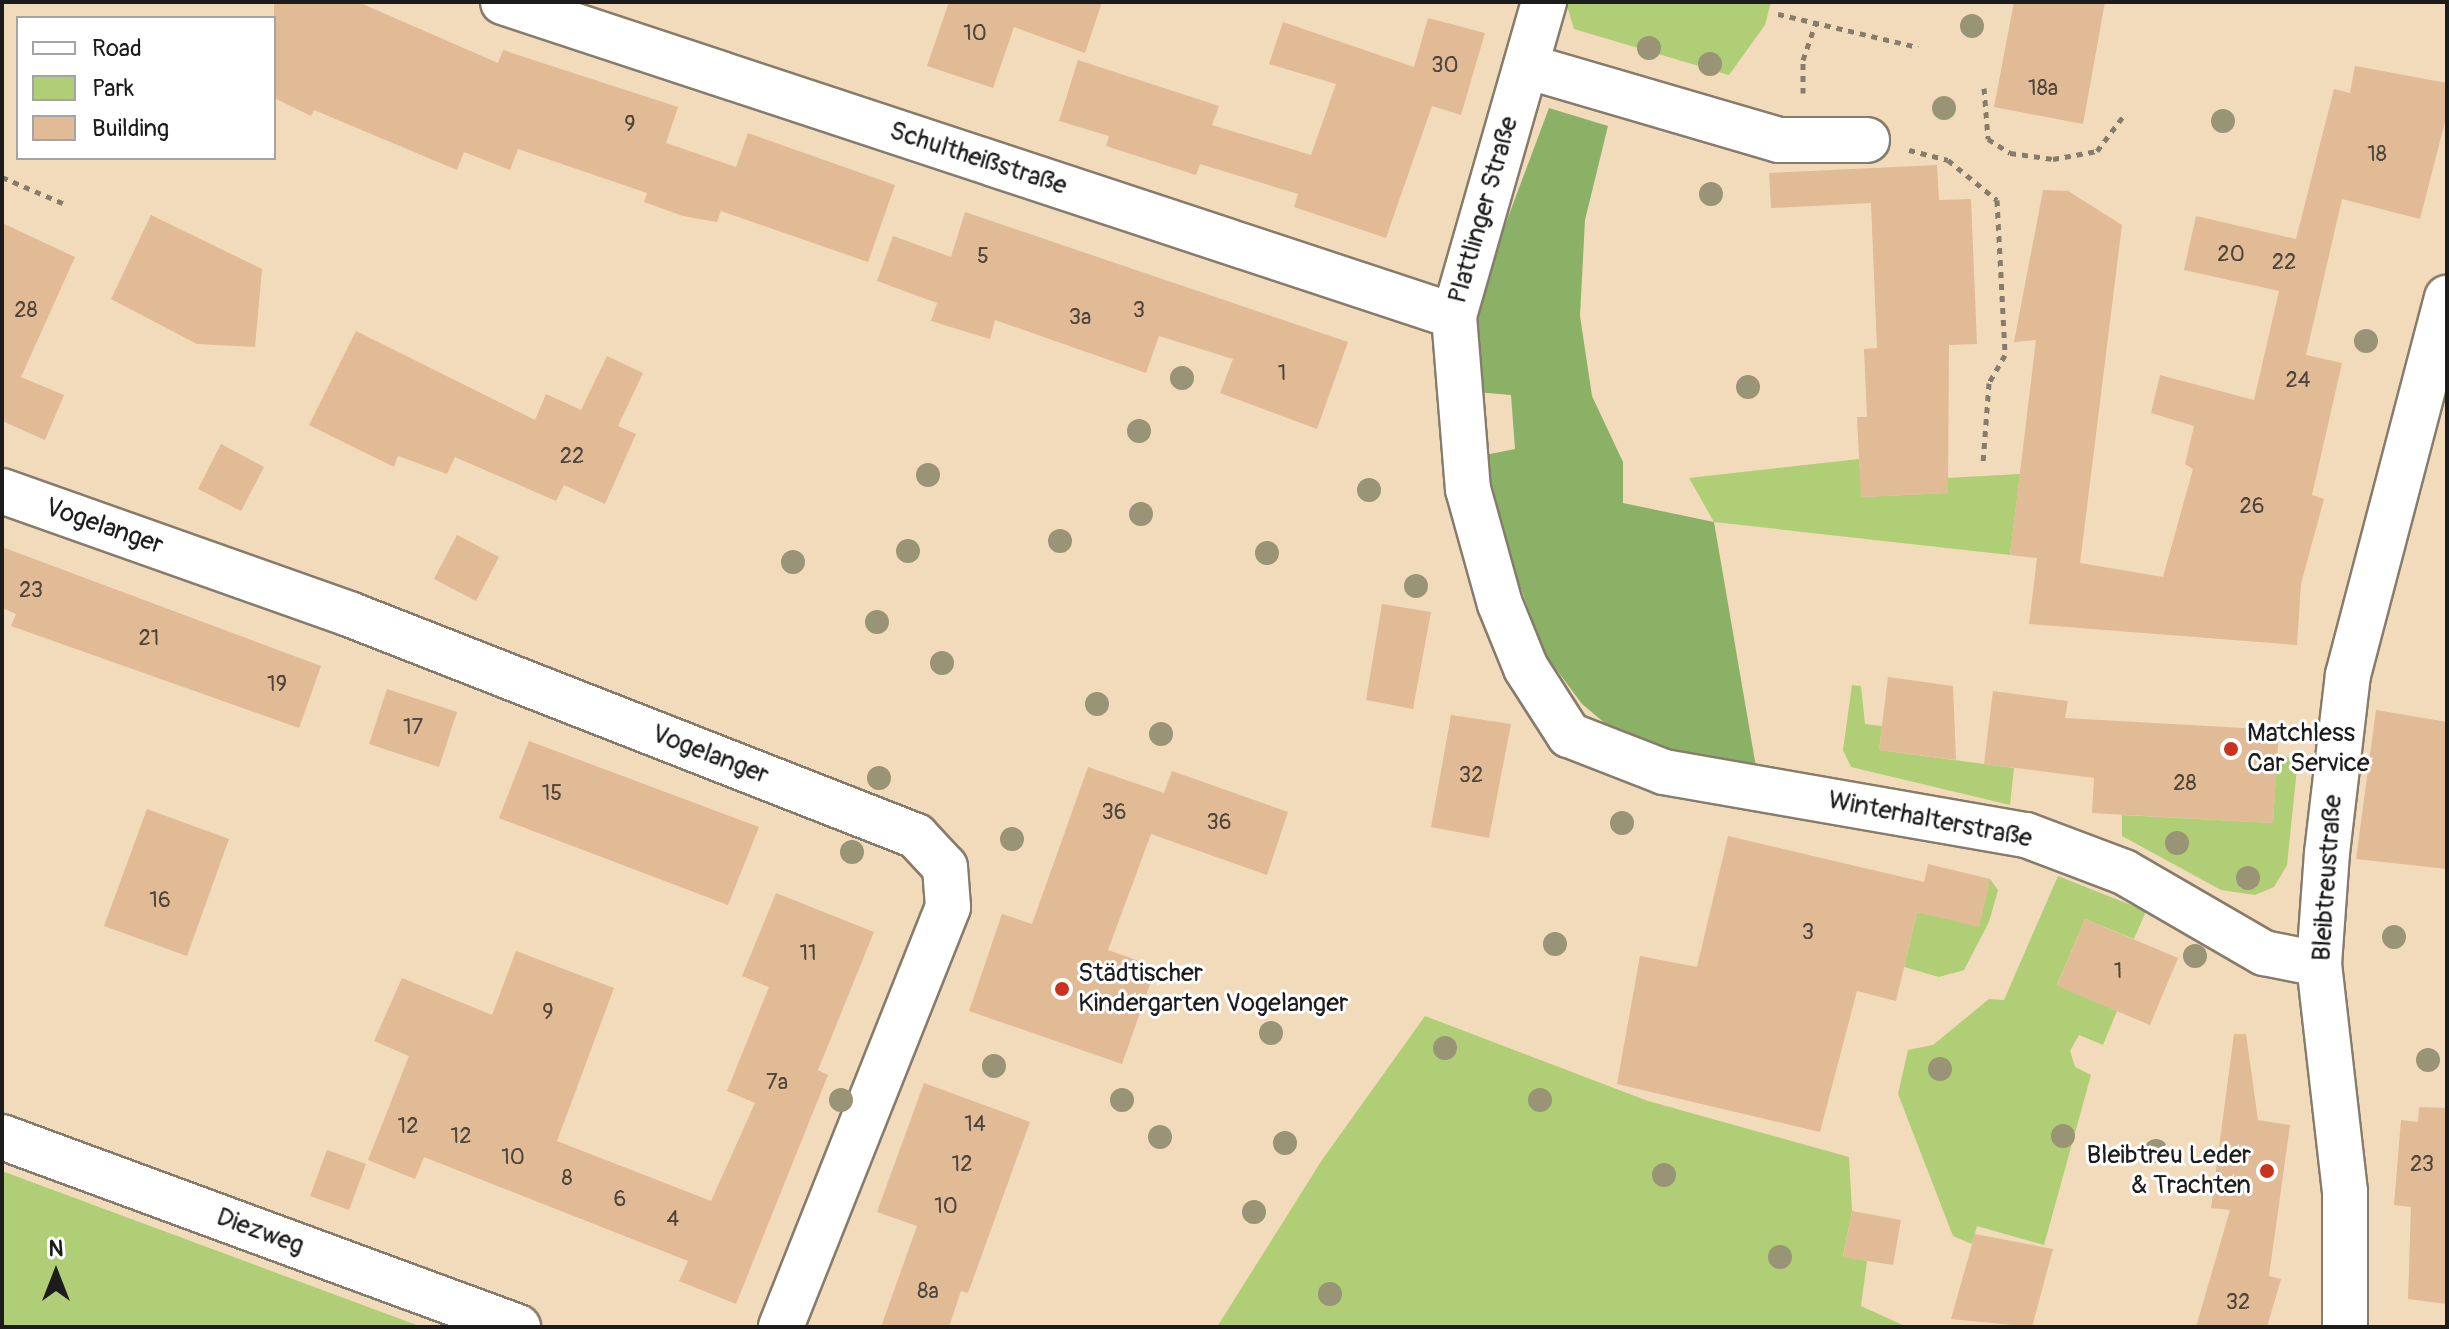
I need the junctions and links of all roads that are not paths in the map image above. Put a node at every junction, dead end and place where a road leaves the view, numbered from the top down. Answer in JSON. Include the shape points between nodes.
{"nodes":[{"id":1,"x":503,"y":2,"type":"edge"},
{"id":2,"x":1543,"y":2,"type":"edge"},
{"id":3,"x":1526,"y":66,"type":"junction"},
{"id":4,"x":1867,"y":140,"type":"road end"},
{"id":5,"x":2447,"y":298,"type":"edge"},
{"id":6,"x":1454,"y":316,"type":"junction"},
{"id":7,"x":2,"y":491,"type":"edge"},
{"id":8,"x":1569,"y":735,"type":"joint"},
{"id":9,"x":2319,"y":964,"type":"junction"},
{"id":10,"x":2,"y":1137,"type":"edge"},
{"id":11,"x":518,"y":1327,"type":"edge"},
{"id":12,"x":781,"y":1327,"type":"edge"},
{"id":13,"x":2345,"y":1327,"type":"edge"}],
"edges":[{"from":1,"to":6,"type":"street","name":"Schultheißstraße"},
{"from":2,"to":3,"type":"street","name":"Plattlinger Straße"},
{"from":3,"to":4,"type":"street","via":[[1779,140]]},
{"from":3,"to":6,"type":"street","name":"Plattlinger Straße"},
{"from":5,"to":9,"type":"street","name":"Bleibtreustraße","via":[[2348,675]]},
{"from":6,"to":8,"type":"street","name":"Plattlinger Straße","via":[[1468,489],[1526,668]]},
{"from":7,"to":12,"type":"street","name":"Vogelanger","via":[[349,614],[916,836],[945,867],[948,907]]},
{"from":8,"to":9,"type":"street","name":"Winterhalterstraße","via":[[1664,772],[2026,835],[2124,872],[2264,953]]},
{"from":9,"to":13,"type":"street","name":"Bleibtreustraße","via":[[2345,1192]]},
{"from":10,"to":11,"type":"street","name":"Diezweg"}]}
